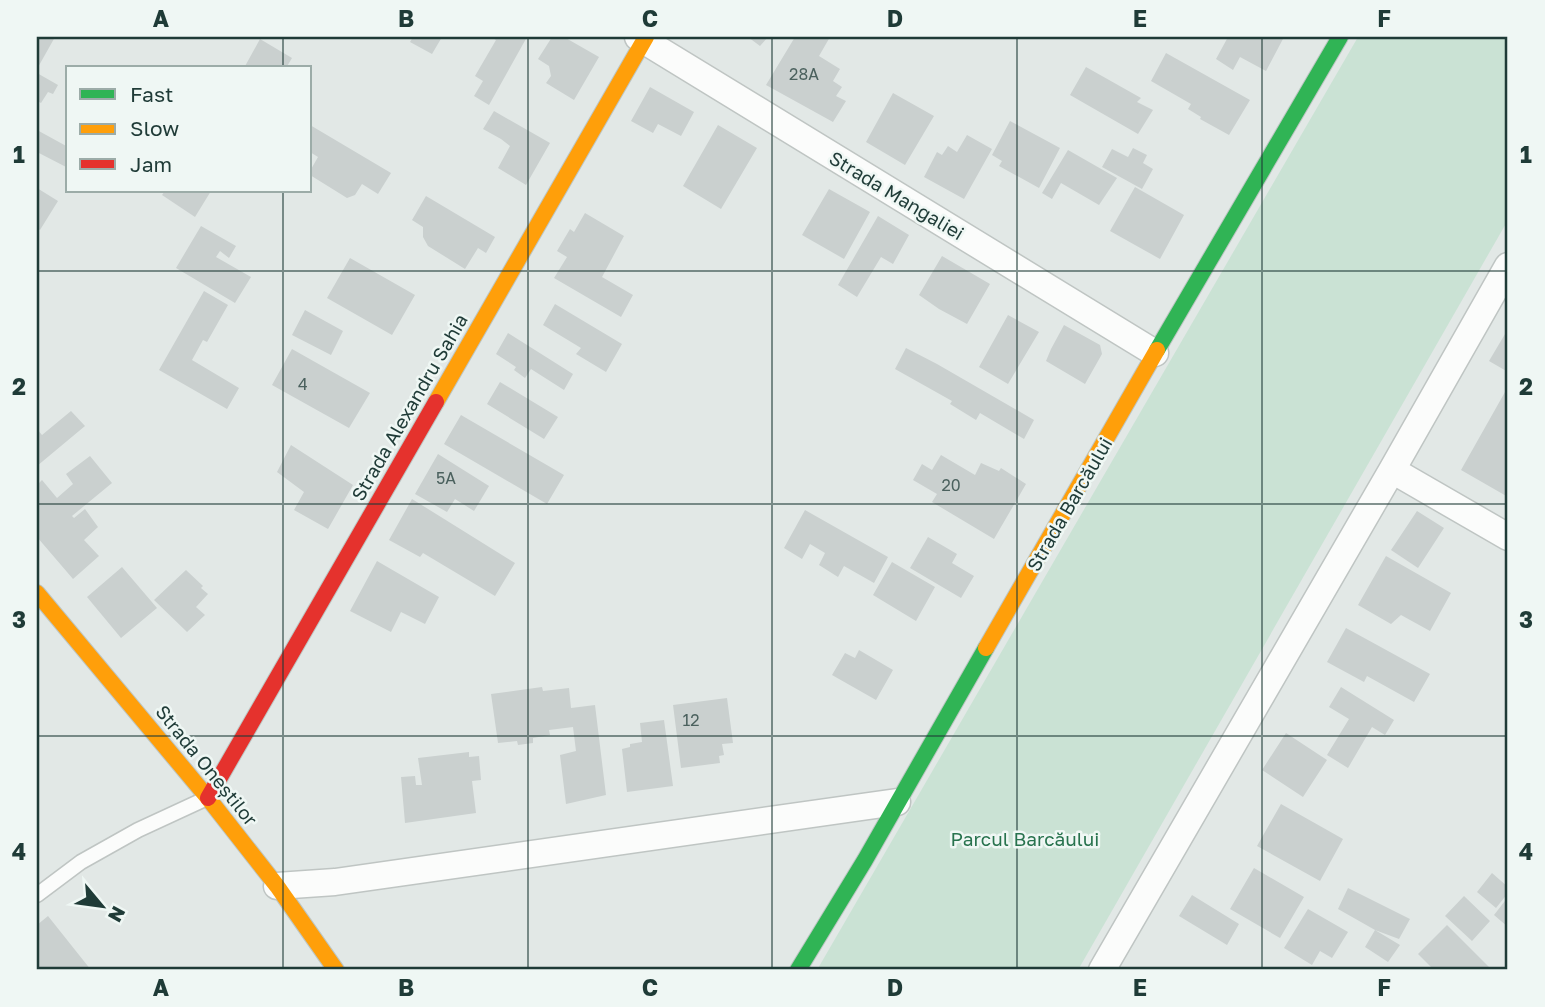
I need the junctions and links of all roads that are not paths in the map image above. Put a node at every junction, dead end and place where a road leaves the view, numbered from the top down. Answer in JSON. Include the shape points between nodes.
{"nodes":[{"id":1,"x":1340,"y":37,"type":"edge"},
{"id":2,"x":643,"y":38,"type":"edge"},
{"id":3,"x":1508,"y":266,"type":"edge"},
{"id":4,"x":1155,"y":353,"type":"junction"},
{"id":5,"x":1392,"y":470,"type":"junction"},
{"id":6,"x":1508,"y":537,"type":"edge"},
{"id":7,"x":37,"y":593,"type":"edge"},
{"id":8,"x":208,"y":798,"type":"junction"},
{"id":9,"x":897,"y":802,"type":"junction"},
{"id":10,"x":277,"y":886,"type":"junction"},
{"id":11,"x":37,"y":895,"type":"edge"},
{"id":12,"x":336,"y":970,"type":"edge"},
{"id":13,"x":798,"y":970,"type":"edge"},
{"id":14,"x":1102,"y":970,"type":"edge"}],
"edges":[{"from":1,"to":4,"type":"street","name":"Strada Barcăului"},
{"from":2,"to":4,"type":"street","name":"Strada Mangaliei"},
{"from":2,"to":8,"type":"street","name":"Strada Alexandru Sahia"},
{"from":3,"to":5,"type":"street"},
{"from":4,"to":9,"type":"street","name":"Strada Barcăului"},
{"from":5,"to":6,"type":"street"},
{"from":5,"to":14,"type":"street"},
{"from":7,"to":8,"type":"street","name":"Strada Oneștilor"},
{"from":8,"to":10,"type":"street","name":"Strada Oneștilor"},
{"from":8,"to":11,"type":"lane","via":[[81,862]]},
{"from":9,"to":10,"type":"street","via":[[335,882]]},
{"from":9,"to":13,"type":"street","name":"Strada Barcăului"},
{"from":10,"to":12,"type":"street","name":"Strada Oneștilor"}]}
